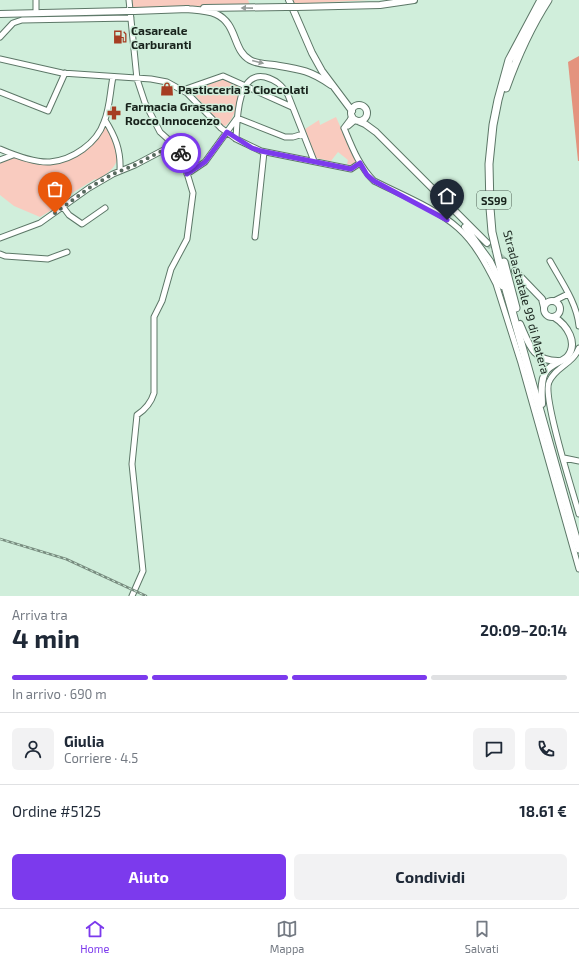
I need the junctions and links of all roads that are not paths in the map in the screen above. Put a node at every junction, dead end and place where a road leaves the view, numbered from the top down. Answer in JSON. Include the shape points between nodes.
{"nodes":[{"id":1,"x":36,"y":0,"type":"edge"},
{"id":2,"x":129,"y":0,"type":"edge"},
{"id":3,"x":289,"y":0,"type":"edge"},
{"id":4,"x":373,"y":0,"type":"edge"},
{"id":5,"x":414,"y":0,"type":"edge"},
{"id":6,"x":541,"y":0,"type":"edge"},
{"id":7,"x":548,"y":0,"type":"edge"},
{"id":8,"x":334,"y":6,"type":"junction"},
{"id":9,"x":186,"y":9,"type":"junction"},
{"id":10,"x":0,"y":14,"type":"edge"},
{"id":11,"x":35,"y":15,"type":"junction"},
{"id":12,"x":129,"y":19,"type":"junction"},
{"id":13,"x":0,"y":36,"type":"edge"},
{"id":14,"x":0,"y":59,"type":"edge"},
{"id":15,"x":66,"y":73,"type":"junction"},
{"id":16,"x":113,"y":77,"type":"junction"},
{"id":17,"x":138,"y":79,"type":"junction"},
{"id":18,"x":331,"y":85,"type":"junction"},
{"id":19,"x":244,"y":87,"type":"junction"},
{"id":20,"x":183,"y":90,"type":"junction"},
{"id":21,"x":0,"y":92,"type":"edge"},
{"id":22,"x":292,"y":107,"type":"junction"},
{"id":23,"x":354,"y":115,"type":"junction"},
{"id":24,"x":237,"y":118,"type":"junction"},
{"id":25,"x":365,"y":118,"type":"junction"},
{"id":26,"x":105,"y":120,"type":"junction"},
{"id":27,"x":227,"y":132,"type":"junction"},
{"id":28,"x":376,"y":132,"type":"junction"},
{"id":29,"x":303,"y":134,"type":"junction"},
{"id":30,"x":236,"y":139,"type":"junction"},
{"id":31,"x":173,"y":145,"type":"junction"},
{"id":32,"x":0,"y":149,"type":"edge"},
{"id":33,"x":264,"y":152,"type":"junction"},
{"id":34,"x":14,"y":155,"type":"junction"},
{"id":35,"x":0,"y":160,"type":"edge"},
{"id":36,"x":314,"y":161,"type":"junction"},
{"id":37,"x":360,"y":163,"type":"junction"},
{"id":38,"x":120,"y":170,"type":"junction"},
{"id":39,"x":187,"y":174,"type":"junction"},
{"id":40,"x":446,"y":204,"type":"junction"},
{"id":41,"x":63,"y":207,"type":"junction"},
{"id":42,"x":105,"y":208,"type":"dead end"},
{"id":43,"x":255,"y":237,"type":"dead end"},
{"id":44,"x":0,"y":238,"type":"edge"},
{"id":45,"x":487,"y":243,"type":"tunnel mouth"},
{"id":46,"x":67,"y":252,"type":"dead end"},
{"id":47,"x":0,"y":254,"type":"edge"},
{"id":48,"x":550,"y":261,"type":"dead end"},
{"id":49,"x":514,"y":271,"type":"tunnel mouth"},
{"id":50,"x":568,"y":294,"type":"junction"},
{"id":51,"x":542,"y":299,"type":"junction"},
{"id":52,"x":556,"y":301,"type":"junction"},
{"id":53,"x":544,"y":307,"type":"junction"},
{"id":54,"x":560,"y":312,"type":"junction"},
{"id":55,"x":554,"y":317,"type":"junction"},
{"id":56,"x":564,"y":323,"type":"junction"},
{"id":57,"x":520,"y":324,"type":"junction"},
{"id":58,"x":579,"y":326,"type":"edge"},
{"id":59,"x":518,"y":332,"type":"junction"},
{"id":60,"x":579,"y":348,"type":"edge"},
{"id":61,"x":560,"y":361,"type":"junction"},
{"id":62,"x":542,"y":404,"type":"junction"},
{"id":63,"x":564,"y":458,"type":"junction"},
{"id":64,"x":579,"y":461,"type":"edge"},
{"id":65,"x":579,"y":514,"type":"edge"},
{"id":66,"x":579,"y":535,"type":"edge"},
{"id":67,"x":579,"y":549,"type":"edge"},
{"id":68,"x":579,"y":569,"type":"edge"},
{"id":69,"x":132,"y":596,"type":"edge"}],
"edges":[{"from":1,"to":11,"type":"street"},
{"from":2,"to":12,"type":"street"},
{"from":3,"to":18,"type":"main road","number":"SS99","via":[[312,53]]},
{"from":4,"to":8,"type":"main road"},
{"from":5,"to":8,"type":"main road","via":[[380,5]]},
{"from":6,"to":59,"type":"highway","name":"Strada statale 99 di Matera","number":"SS99","via":[[510,60],[498,100],[489,164],[492,232]]},
{"from":7,"to":57,"type":"highway","name":"Strada statale 99 di Matera","number":"SS99","via":[[534,23],[511,73],[498,116],[494,174],[495,220]]},
{"from":8,"to":9,"type":"main road","one_way":true,"bridge":true},
{"from":9,"to":10,"type":"main road"},
{"from":9,"to":18,"type":"main road","one_way":true,"via":[[211,12],[224,19],[230,26],[242,54],[249,60],[305,70]]},
{"from":11,"to":12,"type":"street"},
{"from":11,"to":13,"type":"street","via":[[16,21]]},
{"from":12,"to":17,"type":"street"},
{"from":14,"to":15,"type":"street"},
{"from":15,"to":16,"type":"street"},
{"from":15,"to":21,"type":"street","via":[[48,111]]},
{"from":16,"to":17,"type":"street"},
{"from":16,"to":26,"type":"street"},
{"from":17,"to":20,"type":"street","via":[[167,82]]},
{"from":17,"to":31,"type":"street","via":[[145,103],[160,132]]},
{"from":18,"to":23,"type":"main road","number":"SS99"},
{"from":19,"to":20,"type":"street","via":[[223,76]]},
{"from":19,"to":22,"type":"street"},
{"from":19,"to":22,"type":"street","via":[[252,77],[273,79],[283,86]]},
{"from":19,"to":24,"type":"street"},
{"from":20,"to":27,"type":"street"},
{"from":22,"to":29,"type":"street"},
{"from":23,"to":25,"type":"main road"},
{"from":23,"to":25,"type":"main road","via":[[359,105],[364,107],[367,113]]},
{"from":23,"to":28,"type":"main road","number":"SS99"},
{"from":23,"to":37,"type":"street","via":[[344,128]]},
{"from":24,"to":27,"type":"street"},
{"from":24,"to":29,"type":"street","via":[[285,137]]},
{"from":24,"to":30,"type":"street"},
{"from":25,"to":28,"type":"main road","number":"SS99"},
{"from":26,"to":34,"type":"street","via":[[91,142],[77,154],[62,160],[50,162]]},
{"from":26,"to":38,"type":"street","via":[[118,146]]},
{"from":27,"to":30,"type":"street"},
{"from":27,"to":39,"type":"street","via":[[205,162]]},
{"from":28,"to":40,"type":"main road","number":"SS99"},
{"from":29,"to":36,"type":"street"},
{"from":30,"to":33,"type":"street"},
{"from":31,"to":38,"type":"street"},
{"from":31,"to":39,"type":"street","via":[[180,150]]},
{"from":32,"to":34,"type":"street"},
{"from":33,"to":36,"type":"street"},
{"from":33,"to":43,"type":"street"},
{"from":34,"to":35,"type":"street"},
{"from":36,"to":37,"type":"street","via":[[351,169]]},
{"from":37,"to":68,"type":"street","via":[[374,181],[447,220],[464,233],[496,284]]},
{"from":38,"to":41,"type":"street"},
{"from":39,"to":69,"type":"street","via":[[193,193],[187,239],[171,269],[162,301],[154,317],[154,393],[152,402],[138,415],[137,422],[132,464],[144,553],[143,571]]},
{"from":40,"to":45,"type":"main road","number":"SS99"},
{"from":40,"to":59,"type":"main road","via":[[496,270]]},
{"from":41,"to":42,"type":"street","via":[[68,215],[82,224]]},
{"from":41,"to":44,"type":"street","via":[[40,224]]},
{"from":46,"to":47,"type":"street","via":[[48,259]]},
{"from":48,"to":50,"type":"street"},
{"from":49,"to":51,"type":"main road","name":"Strada statale 99 di Matera"},
{"from":50,"to":52,"type":"street"},
{"from":50,"to":58,"type":"street","via":[[577,314]]},
{"from":51,"to":52,"type":"main road","name":"Strada statale 99 di Matera"},
{"from":51,"to":53,"type":"main road","name":"Strada statale 99 di Matera"},
{"from":52,"to":53,"type":"main road"},
{"from":52,"to":54,"type":"main road"},
{"from":53,"to":55,"type":"main road","via":[[546,315]]},
{"from":54,"to":55,"type":"main road"},
{"from":54,"to":56,"type":"main road"},
{"from":55,"to":56,"type":"main road"},
{"from":56,"to":61,"type":"main road","via":[[574,340],[571,352]]},
{"from":57,"to":61,"type":"main road","via":[[536,354],[543,359]]},
{"from":57,"to":62,"type":"highway","name":"Strada statale 99 di Matera","number":"SS99"},
{"from":59,"to":67,"type":"highway","number":"SS99"},
{"from":60,"to":63,"type":"street","via":[[574,358],[553,376],[547,389],[549,408]]},
{"from":61,"to":62,"type":"main road","via":[[550,367],[543,379]]},
{"from":62,"to":66,"type":"highway","number":"SS99"},
{"from":63,"to":64,"type":"street"},
{"from":63,"to":65,"type":"street"}]}
